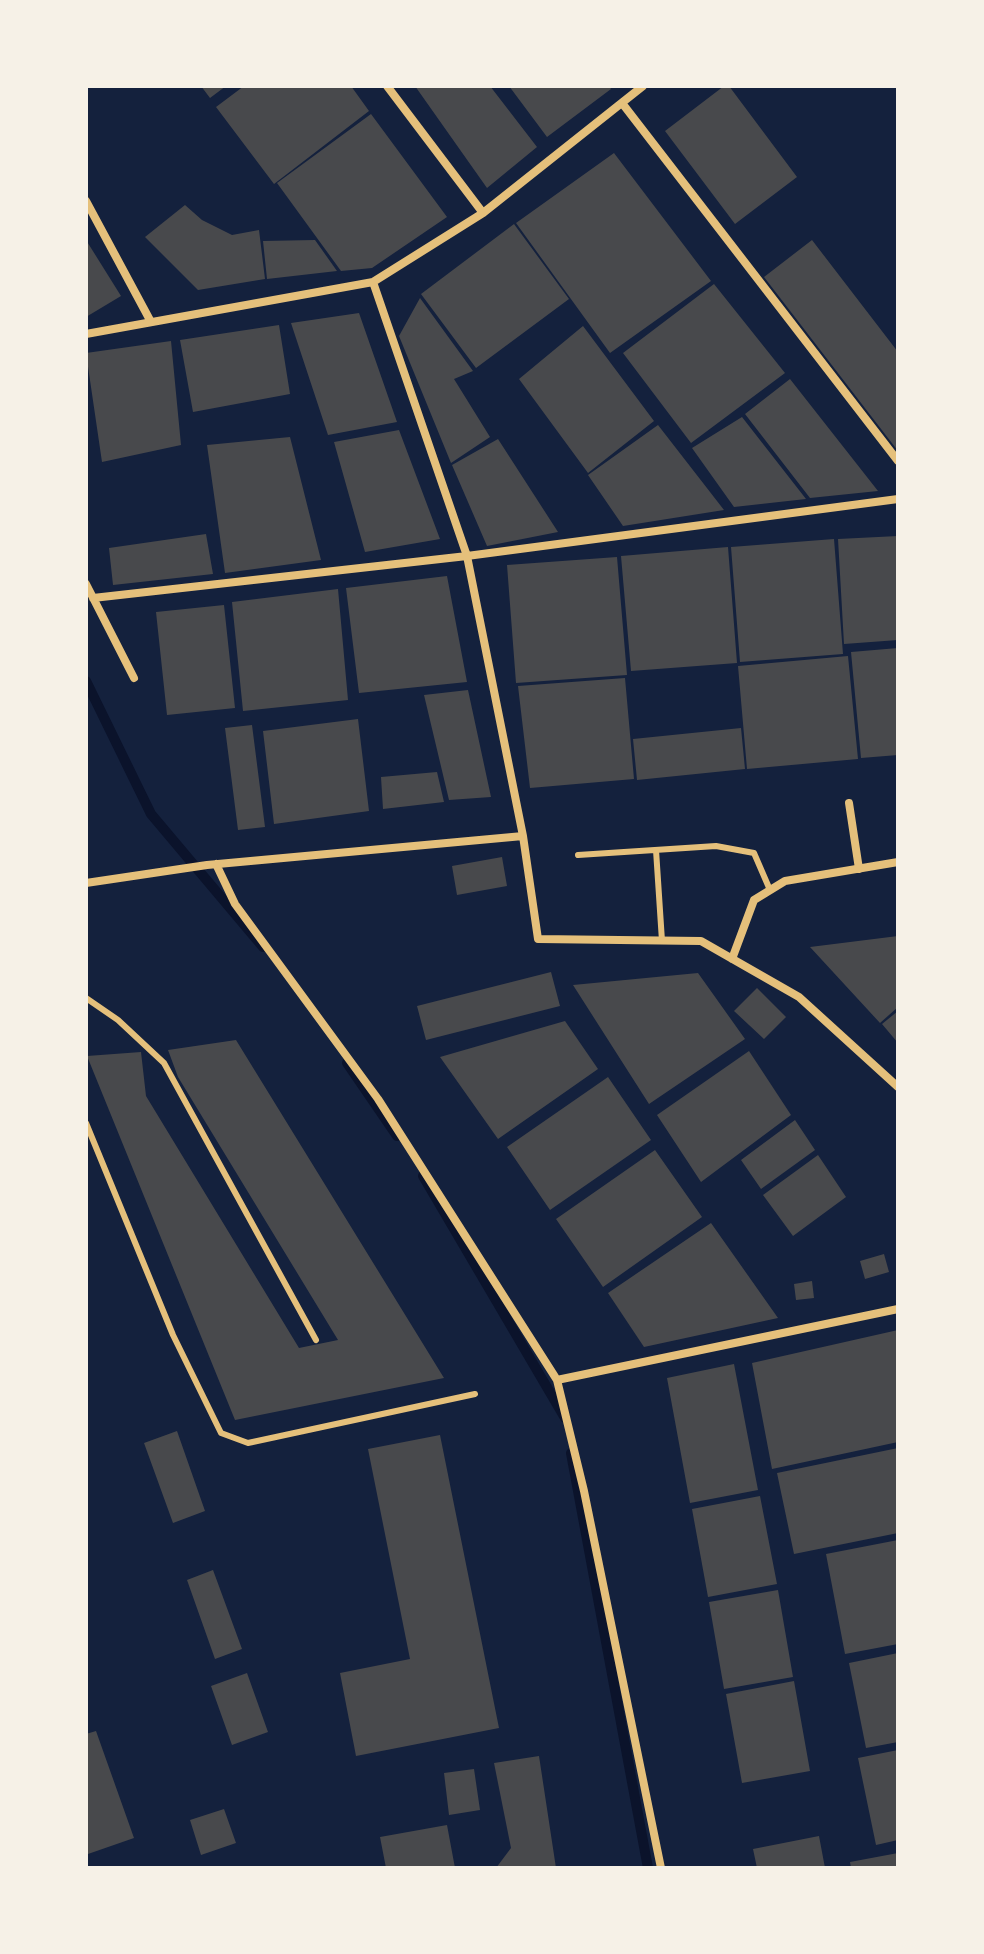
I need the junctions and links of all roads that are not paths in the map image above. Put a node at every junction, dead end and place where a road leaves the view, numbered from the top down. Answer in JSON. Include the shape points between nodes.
{"nodes":[{"id":1,"x":387,"y":86,"type":"edge"},
{"id":2,"x":643,"y":86,"type":"edge"},
{"id":3,"x":622,"y":103,"type":"junction"},
{"id":4,"x":86,"y":201,"type":"edge"},
{"id":5,"x":483,"y":213,"type":"junction"},
{"id":6,"x":373,"y":282,"type":"junction"},
{"id":7,"x":151,"y":322,"type":"junction"},
{"id":8,"x":86,"y":334,"type":"edge"},
{"id":9,"x":898,"y":461,"type":"edge"},
{"id":10,"x":898,"y":499,"type":"edge"},
{"id":11,"x":467,"y":556,"type":"junction"},
{"id":12,"x":86,"y":584,"type":"edge"},
{"id":13,"x":93,"y":598,"type":"junction"},
{"id":14,"x":134,"y":678,"type":"dead end"},
{"id":15,"x":849,"y":803,"type":"dead end"},
{"id":16,"x":523,"y":836,"type":"junction"},
{"id":17,"x":656,"y":850,"type":"junction"},
{"id":18,"x":578,"y":855,"type":"dead end"},
{"id":19,"x":898,"y":862,"type":"edge"},
{"id":20,"x":211,"y":865,"type":"junction"},
{"id":21,"x":859,"y":869,"type":"junction"},
{"id":22,"x":86,"y":883,"type":"edge"},
{"id":23,"x":770,"y":890,"type":"junction"},
{"id":24,"x":662,"y":941,"type":"junction"},
{"id":25,"x":732,"y":959,"type":"junction"},
{"id":26,"x":86,"y":998,"type":"edge"},
{"id":27,"x":898,"y":1087,"type":"edge"},
{"id":28,"x":86,"y":1123,"type":"edge"},
{"id":29,"x":898,"y":1309,"type":"edge"},
{"id":30,"x":316,"y":1340,"type":"dead end"},
{"id":31,"x":557,"y":1380,"type":"junction"},
{"id":32,"x":475,"y":1394,"type":"dead end"},
{"id":33,"x":661,"y":1868,"type":"edge"}],
"edges":[{"from":1,"to":5,"type":"street"},
{"from":2,"to":3,"type":"street"},
{"from":3,"to":5,"type":"street"},
{"from":3,"to":9,"type":"street"},
{"from":4,"to":7,"type":"street"},
{"from":5,"to":6,"type":"street"},
{"from":6,"to":7,"type":"street"},
{"from":6,"to":11,"type":"street"},
{"from":7,"to":8,"type":"street"},
{"from":10,"to":11,"type":"street"},
{"from":11,"to":13,"type":"street"},
{"from":11,"to":16,"type":"street"},
{"from":12,"to":13,"type":"street"},
{"from":13,"to":14,"type":"street"},
{"from":15,"to":21,"type":"street"},
{"from":16,"to":20,"type":"street"},
{"from":16,"to":24,"type":"street","via":[[538,939]]},
{"from":17,"to":18,"type":"lane"},
{"from":17,"to":23,"type":"lane","via":[[716,846],[754,853]]},
{"from":17,"to":24,"type":"lane"},
{"from":19,"to":21,"type":"street"},
{"from":20,"to":22,"type":"street"},
{"from":20,"to":31,"type":"street","via":[[378,1099]]},
{"from":21,"to":23,"type":"street","via":[[785,881]]},
{"from":23,"to":25,"type":"street","via":[[754,900]]},
{"from":24,"to":25,"type":"street","via":[[701,941]]},
{"from":25,"to":27,"type":"street","via":[[799,997]]},
{"from":26,"to":30,"type":"lane","via":[[164,1063]]},
{"from":28,"to":32,"type":"lane","via":[[173,1335],[221,1433],[248,1443]]},
{"from":29,"to":31,"type":"street"},
{"from":31,"to":33,"type":"street"}]}
